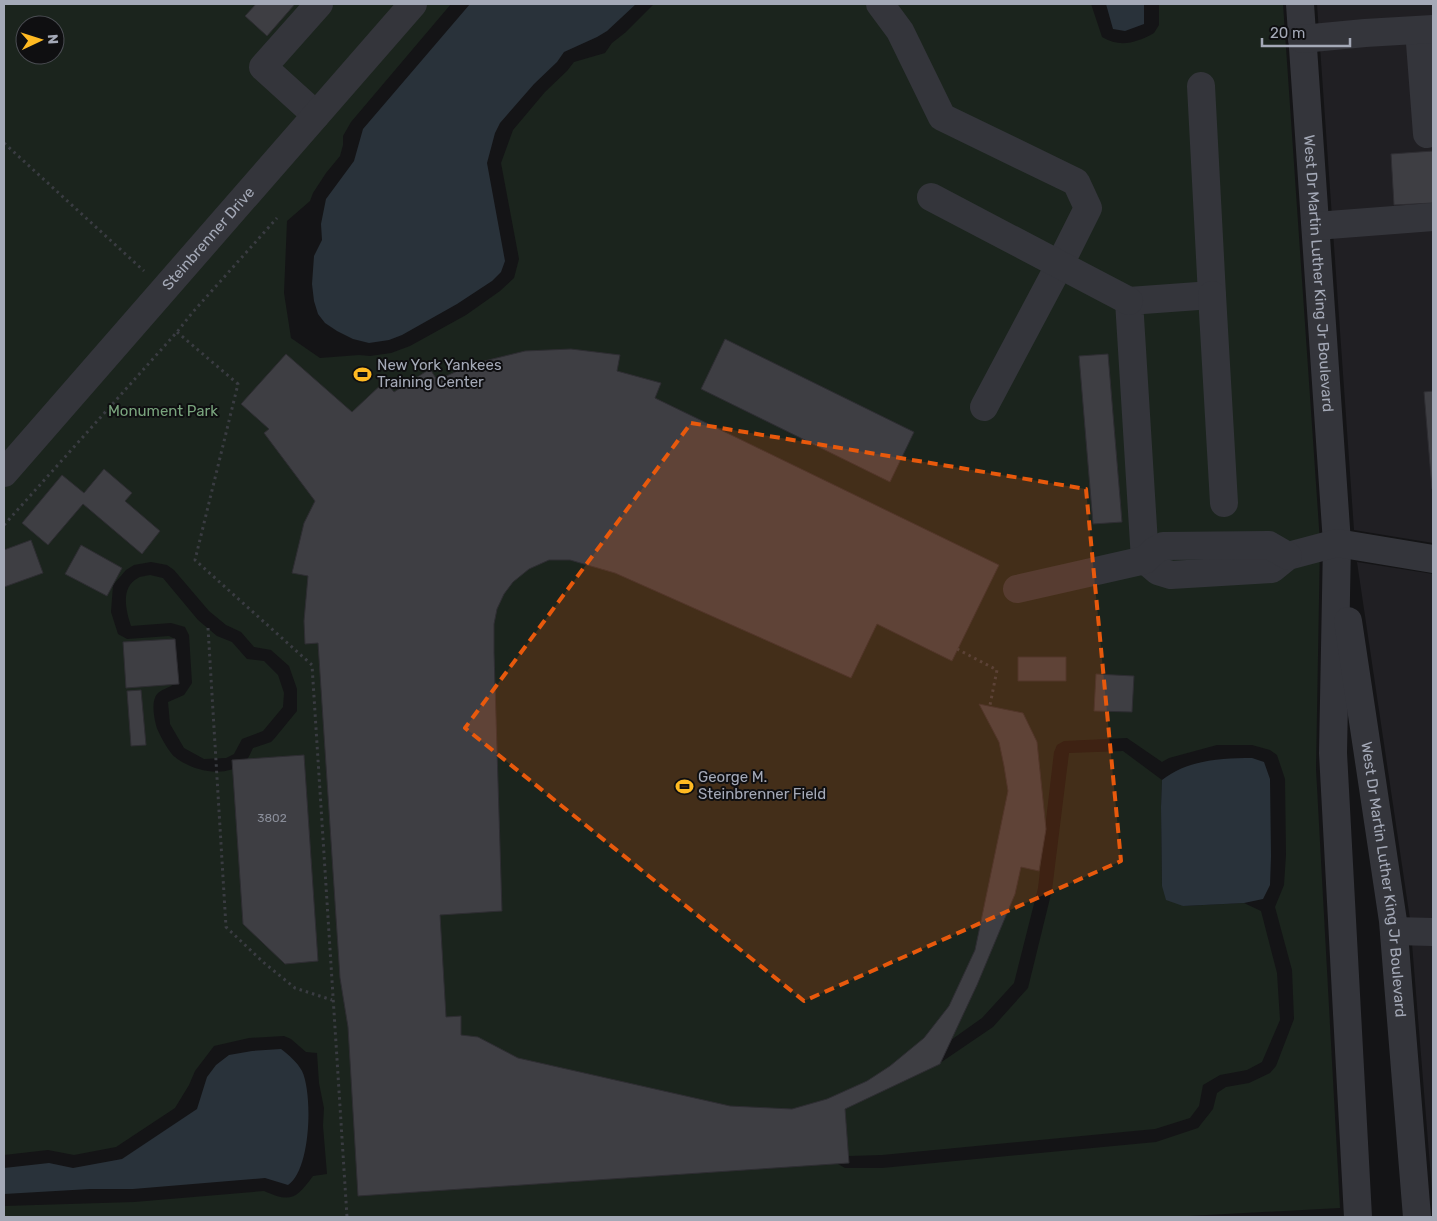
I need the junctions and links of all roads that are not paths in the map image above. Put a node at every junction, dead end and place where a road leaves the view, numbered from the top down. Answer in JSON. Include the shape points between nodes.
{"nodes":[{"id":1,"x":319,"y":4,"type":"edge"},
{"id":2,"x":413,"y":4,"type":"edge"},
{"id":3,"x":880,"y":4,"type":"edge"},
{"id":4,"x":1300,"y":4,"type":"edge"},
{"id":5,"x":1426,"y":30,"type":"edge"},
{"id":6,"x":1302,"y":39,"type":"junction"},
{"id":7,"x":1202,"y":86,"type":"dead end"},
{"id":8,"x":316,"y":115,"type":"junction"},
{"id":9,"x":1426,"y":134,"type":"dead end"},
{"id":10,"x":931,"y":197,"type":"dead end"},
{"id":11,"x":1433,"y":217,"type":"edge"},
{"id":12,"x":1316,"y":226,"type":"junction"},
{"id":13,"x":1060,"y":264,"type":"junction"},
{"id":14,"x":1212,"y":295,"type":"junction"},
{"id":15,"x":1129,"y":301,"type":"junction"},
{"id":16,"x":984,"y":407,"type":"dead end"},
{"id":17,"x":4,"y":474,"type":"edge"},
{"id":18,"x":1224,"y":503,"type":"dead end"},
{"id":19,"x":1337,"y":543,"type":"junction"},
{"id":20,"x":1200,"y":546,"type":"junction"},
{"id":21,"x":1288,"y":556,"type":"junction"},
{"id":22,"x":1433,"y":559,"type":"edge"},
{"id":23,"x":1145,"y":560,"type":"junction"},
{"id":24,"x":1202,"y":573,"type":"junction"},
{"id":25,"x":1017,"y":589,"type":"dead end"},
{"id":26,"x":1394,"y":931,"type":"junction"},
{"id":27,"x":1433,"y":932,"type":"edge"},
{"id":28,"x":1358,"y":1217,"type":"edge"},
{"id":29,"x":1417,"y":1217,"type":"edge"}],
"edges":[{"from":1,"to":8,"type":"street","via":[[263,67]]},
{"from":2,"to":8,"type":"street","name":"Steinbrenner Drive"},
{"from":3,"to":13,"type":"street","via":[[900,31],[942,117],[1076,182],[1088,208]]},
{"from":4,"to":6,"type":"street","name":"West Dr Martin Luther King Jr Boulevard"},
{"from":5,"to":6,"type":"street"},
{"from":5,"to":9,"type":"street"},
{"from":6,"to":12,"type":"street","name":"West Dr Martin Luther King Jr Boulevard"},
{"from":7,"to":14,"type":"street"},
{"from":8,"to":17,"type":"street","name":"Steinbrenner Drive"},
{"from":10,"to":13,"type":"street"},
{"from":11,"to":12,"type":"street"},
{"from":12,"to":19,"type":"street","name":"West Dr Martin Luther King Jr Boulevard"},
{"from":13,"to":15,"type":"street"},
{"from":13,"to":16,"type":"street"},
{"from":14,"to":15,"type":"street"},
{"from":14,"to":18,"type":"street"},
{"from":15,"to":23,"type":"street"},
{"from":19,"to":21,"type":"street"},
{"from":19,"to":22,"type":"street"},
{"from":19,"to":26,"type":"street","name":"West Dr Martin Luther King Jr Boulevard"},
{"from":19,"to":28,"type":"street","name":"West Dr Martin Luther King Jr Boulevard","via":[[1333,753]]},
{"from":20,"to":21,"type":"street","via":[[1269,545]]},
{"from":20,"to":23,"type":"street","via":[[1163,546]]},
{"from":20,"to":24,"type":"street"},
{"from":21,"to":24,"type":"street","via":[[1272,569]]},
{"from":23,"to":24,"type":"street","via":[[1158,571],[1171,575]]},
{"from":23,"to":25,"type":"street"},
{"from":26,"to":27,"type":"street"},
{"from":26,"to":29,"type":"street","name":"West Dr Martin Luther King Jr Boulevard"}]}
